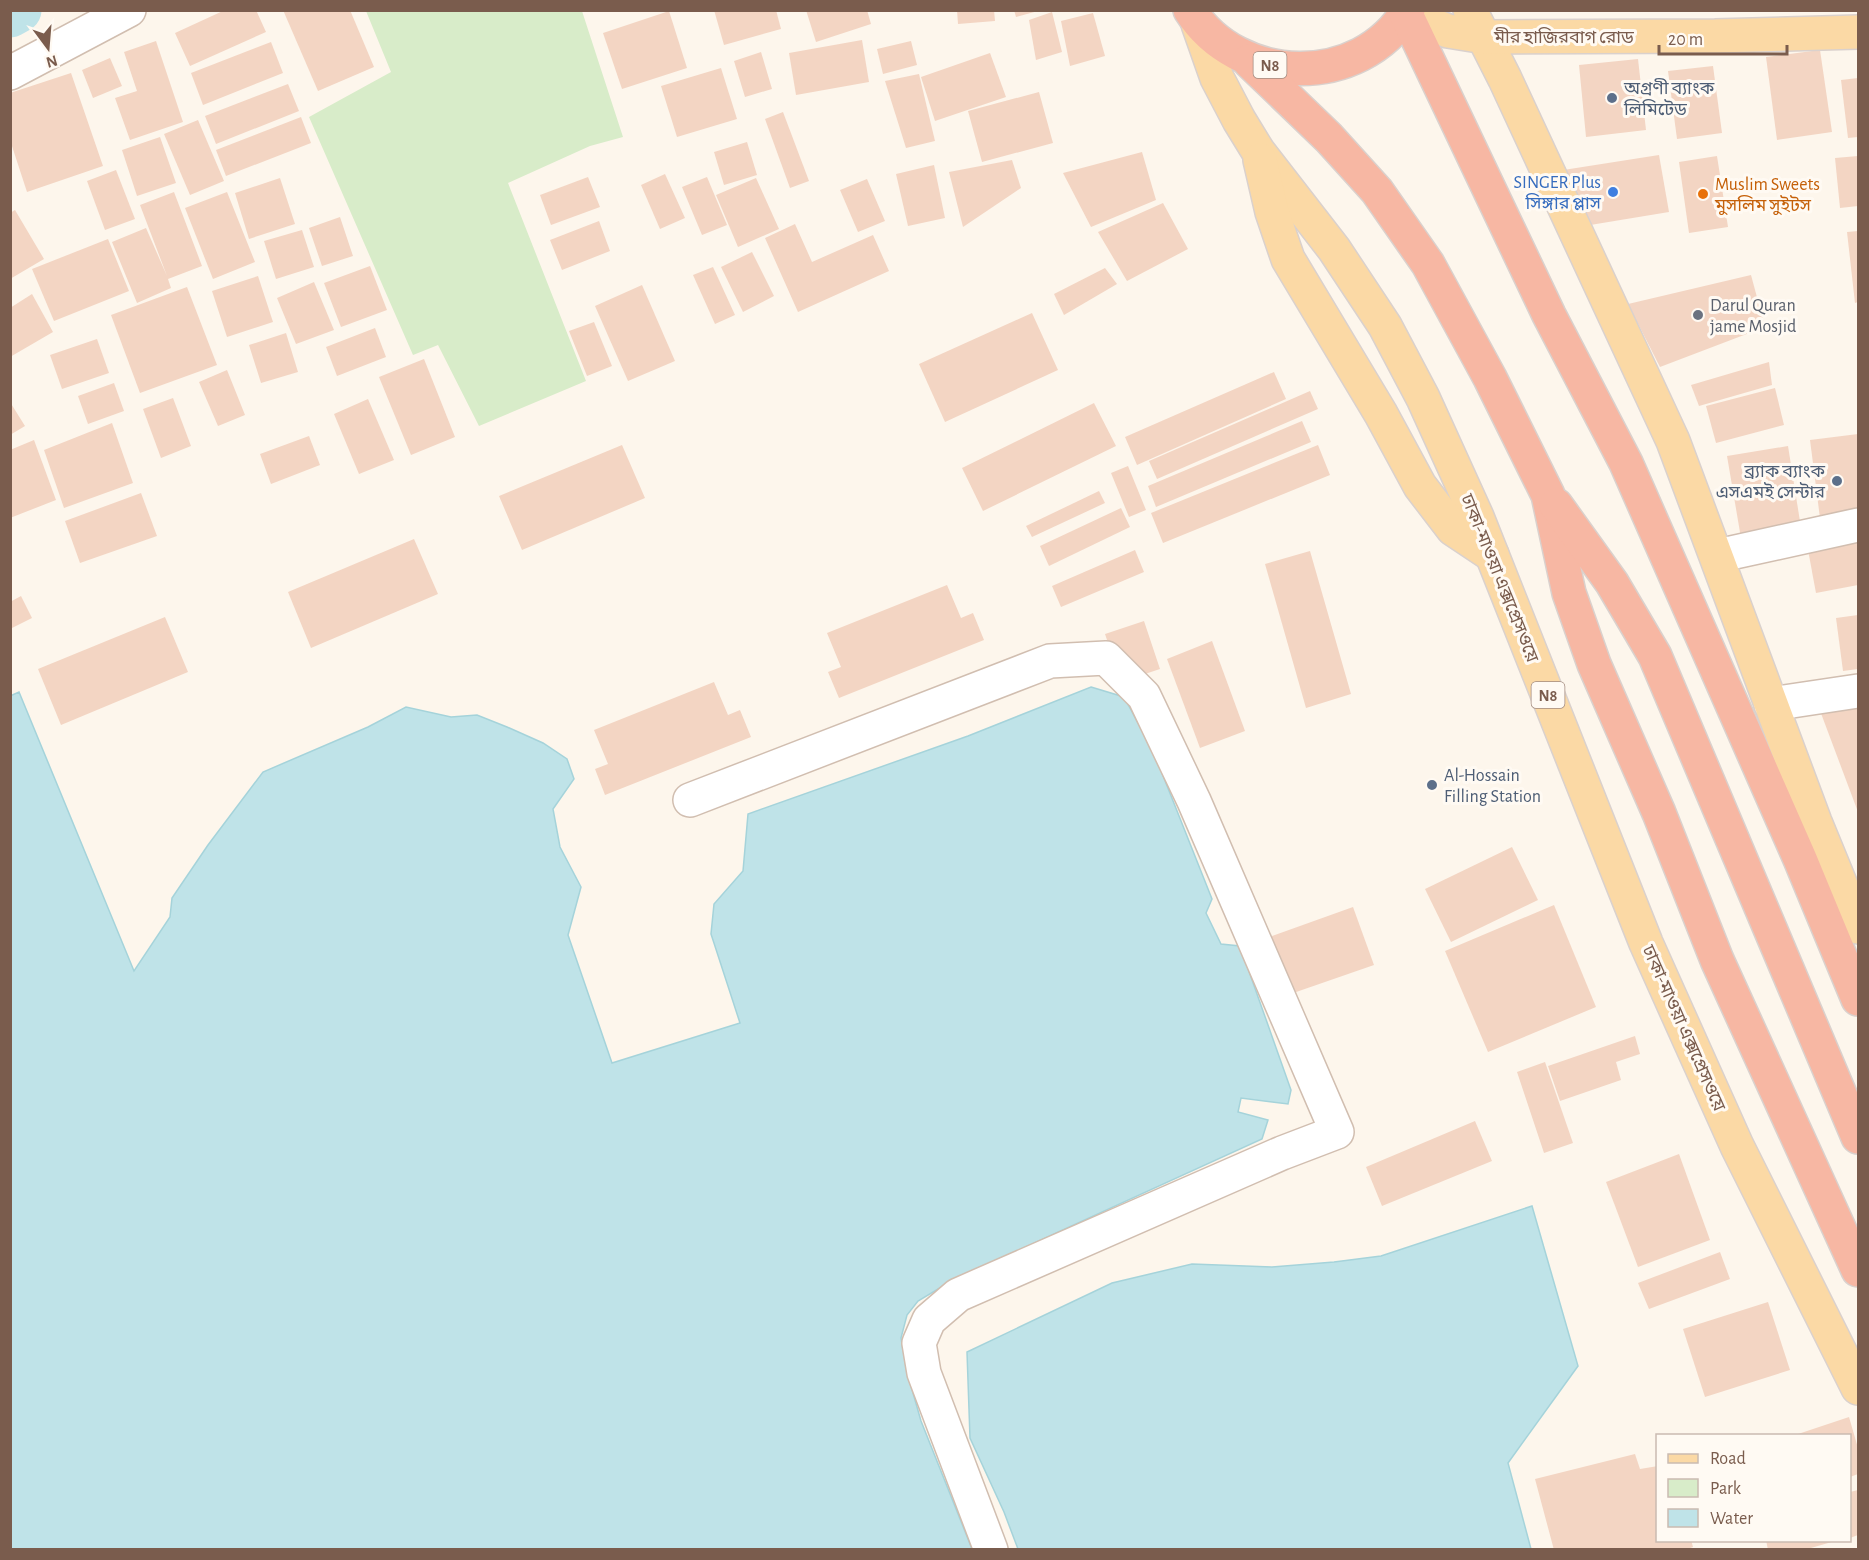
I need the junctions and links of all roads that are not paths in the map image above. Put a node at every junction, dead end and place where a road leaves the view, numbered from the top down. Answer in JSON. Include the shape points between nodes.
{"nodes":[{"id":1,"x":129,"y":10,"type":"edge"},
{"id":2,"x":1407,"y":12,"type":"edge"},
{"id":3,"x":1194,"y":17,"type":"edge"},
{"id":4,"x":1477,"y":24,"type":"edge"},
{"id":5,"x":1858,"y":32,"type":"edge"},
{"id":6,"x":1249,"y":61,"type":"junction"},
{"id":7,"x":10,"y":73,"type":"edge"},
{"id":8,"x":1258,"y":151,"type":"junction"},
{"id":9,"x":1548,"y":495,"type":"junction"},
{"id":10,"x":1858,"y":525,"type":"edge"},
{"id":11,"x":1492,"y":555,"type":"junction"},
{"id":12,"x":1717,"y":556,"type":"junction"},
{"id":13,"x":1858,"y":691,"type":"edge"},
{"id":14,"x":1771,"y":704,"type":"junction"},
{"id":15,"x":690,"y":800,"type":"dead end"},
{"id":16,"x":1855,"y":908,"type":"edge"},
{"id":17,"x":1858,"y":999,"type":"edge"},
{"id":18,"x":1858,"y":1137,"type":"edge"},
{"id":19,"x":1858,"y":1270,"type":"edge"},
{"id":20,"x":1858,"y":1388,"type":"edge"},
{"id":21,"x":991,"y":1550,"type":"edge"}],
"edges":[{"from":1,"to":7,"type":"street"},
{"from":2,"to":4,"type":"main road","name":"মীর হাজিরবাগ রোড","via":[[1448,31]]},
{"from":2,"to":6,"type":"highway","name":"ঢাকা-মাওয়া এক্সপ্রেসওয়ে","number":"N8","via":[[1388,34],[1344,62],[1319,69],[1293,70]]},
{"from":2,"to":17,"type":"highway","via":[[1549,315],[1626,463]]},
{"from":3,"to":6,"type":"highway","name":"ঢাকা-মাওয়া এক্সপ্রেসওয়ে","number":"N8","via":[[1221,45]]},
{"from":3,"to":8,"type":"main road","name":"ঢাকা-মাওয়া এক্সপ্রেসওয়ে","number":"N8","via":[[1217,78]]},
{"from":4,"to":5,"type":"main road","name":"মীর হাজিরবাগ রোড","via":[[1715,36]]},
{"from":4,"to":12,"type":"main road","via":[[1673,441]]},
{"from":6,"to":9,"type":"highway","via":[[1377,191],[1428,264]]},
{"from":8,"to":11,"type":"main road","name":"ঢাকা-মাওয়া এক্সপ্রেসওয়ে","number":"N8","via":[[1334,249],[1385,326],[1423,398]]},
{"from":8,"to":11,"type":"main road","via":[[1288,259],[1311,299],[1420,486],[1453,529]]},
{"from":9,"to":18,"type":"highway","via":[[1612,583],[1655,656]]},
{"from":9,"to":19,"type":"highway","via":[[1569,593],[1594,664],[1717,960]]},
{"from":10,"to":12,"type":"street"},
{"from":11,"to":20,"type":"main road","name":"ঢাকা-মাওয়া এক্সপ্রেসওয়ে","number":"N8","via":[[1646,943],[1737,1146]]},
{"from":12,"to":14,"type":"main road"},
{"from":13,"to":14,"type":"street"},
{"from":14,"to":16,"type":"main road","via":[[1815,822]]},
{"from":15,"to":21,"type":"street","via":[[1050,661],[1106,658],[1144,696],[1194,801],[1337,1132],[958,1295],[929,1320],[919,1342],[924,1373]]}]}
